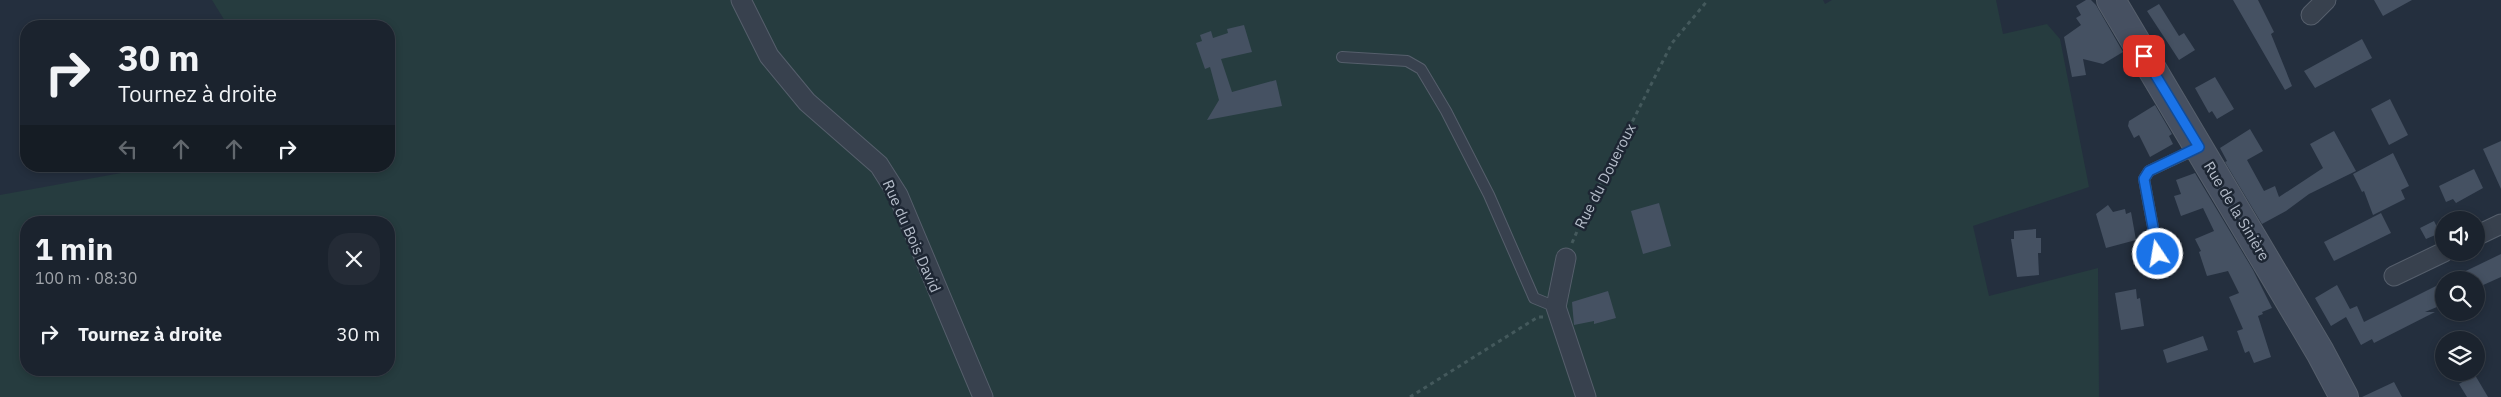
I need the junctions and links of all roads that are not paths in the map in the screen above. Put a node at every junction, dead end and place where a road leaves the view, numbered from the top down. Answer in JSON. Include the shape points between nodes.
{"nodes":[{"id":1,"x":741,"y":0,"type":"edge"},
{"id":2,"x":2111,"y":0,"type":"edge"},
{"id":3,"x":2326,"y":0,"type":"edge"},
{"id":4,"x":2311,"y":15,"type":"dead end"},
{"id":5,"x":1342,"y":57,"type":"dead end"},
{"id":6,"x":2199,"y":147,"type":"junction"},
{"id":7,"x":2501,"y":224,"type":"edge"},
{"id":8,"x":2485,"y":232,"type":"edge"},
{"id":9,"x":2158,"y":254,"type":"dead end"},
{"id":10,"x":2435,"y":256,"type":"edge"},
{"id":11,"x":1566,"y":258,"type":"road end"},
{"id":12,"x":2394,"y":276,"type":"dead end"},
{"id":13,"x":1557,"y":311,"type":"junction"},
{"id":14,"x":982,"y":397,"type":"edge"},
{"id":15,"x":1586,"y":397,"type":"edge"},
{"id":16,"x":2344,"y":397,"type":"edge"}],
"edges":[{"from":1,"to":14,"type":"street","name":"Rue du Bois David","via":[[769,56],[807,102],[879,164],[898,194]]},
{"from":2,"to":6,"type":"street","name":"Rue de la Sinière"},
{"from":3,"to":4,"type":"street"},
{"from":5,"to":13,"type":"lane","via":[[1407,61],[1421,69],[1489,195],[1534,298]]},
{"from":6,"to":9,"type":"lane","via":[[2149,171],[2144,179]]},
{"from":6,"to":16,"type":"street","name":"Rue de la Sinière"},
{"from":7,"to":8,"type":"street"},
{"from":10,"to":12,"type":"street"},
{"from":11,"to":13,"type":"street"},
{"from":13,"to":15,"type":"street"}]}
